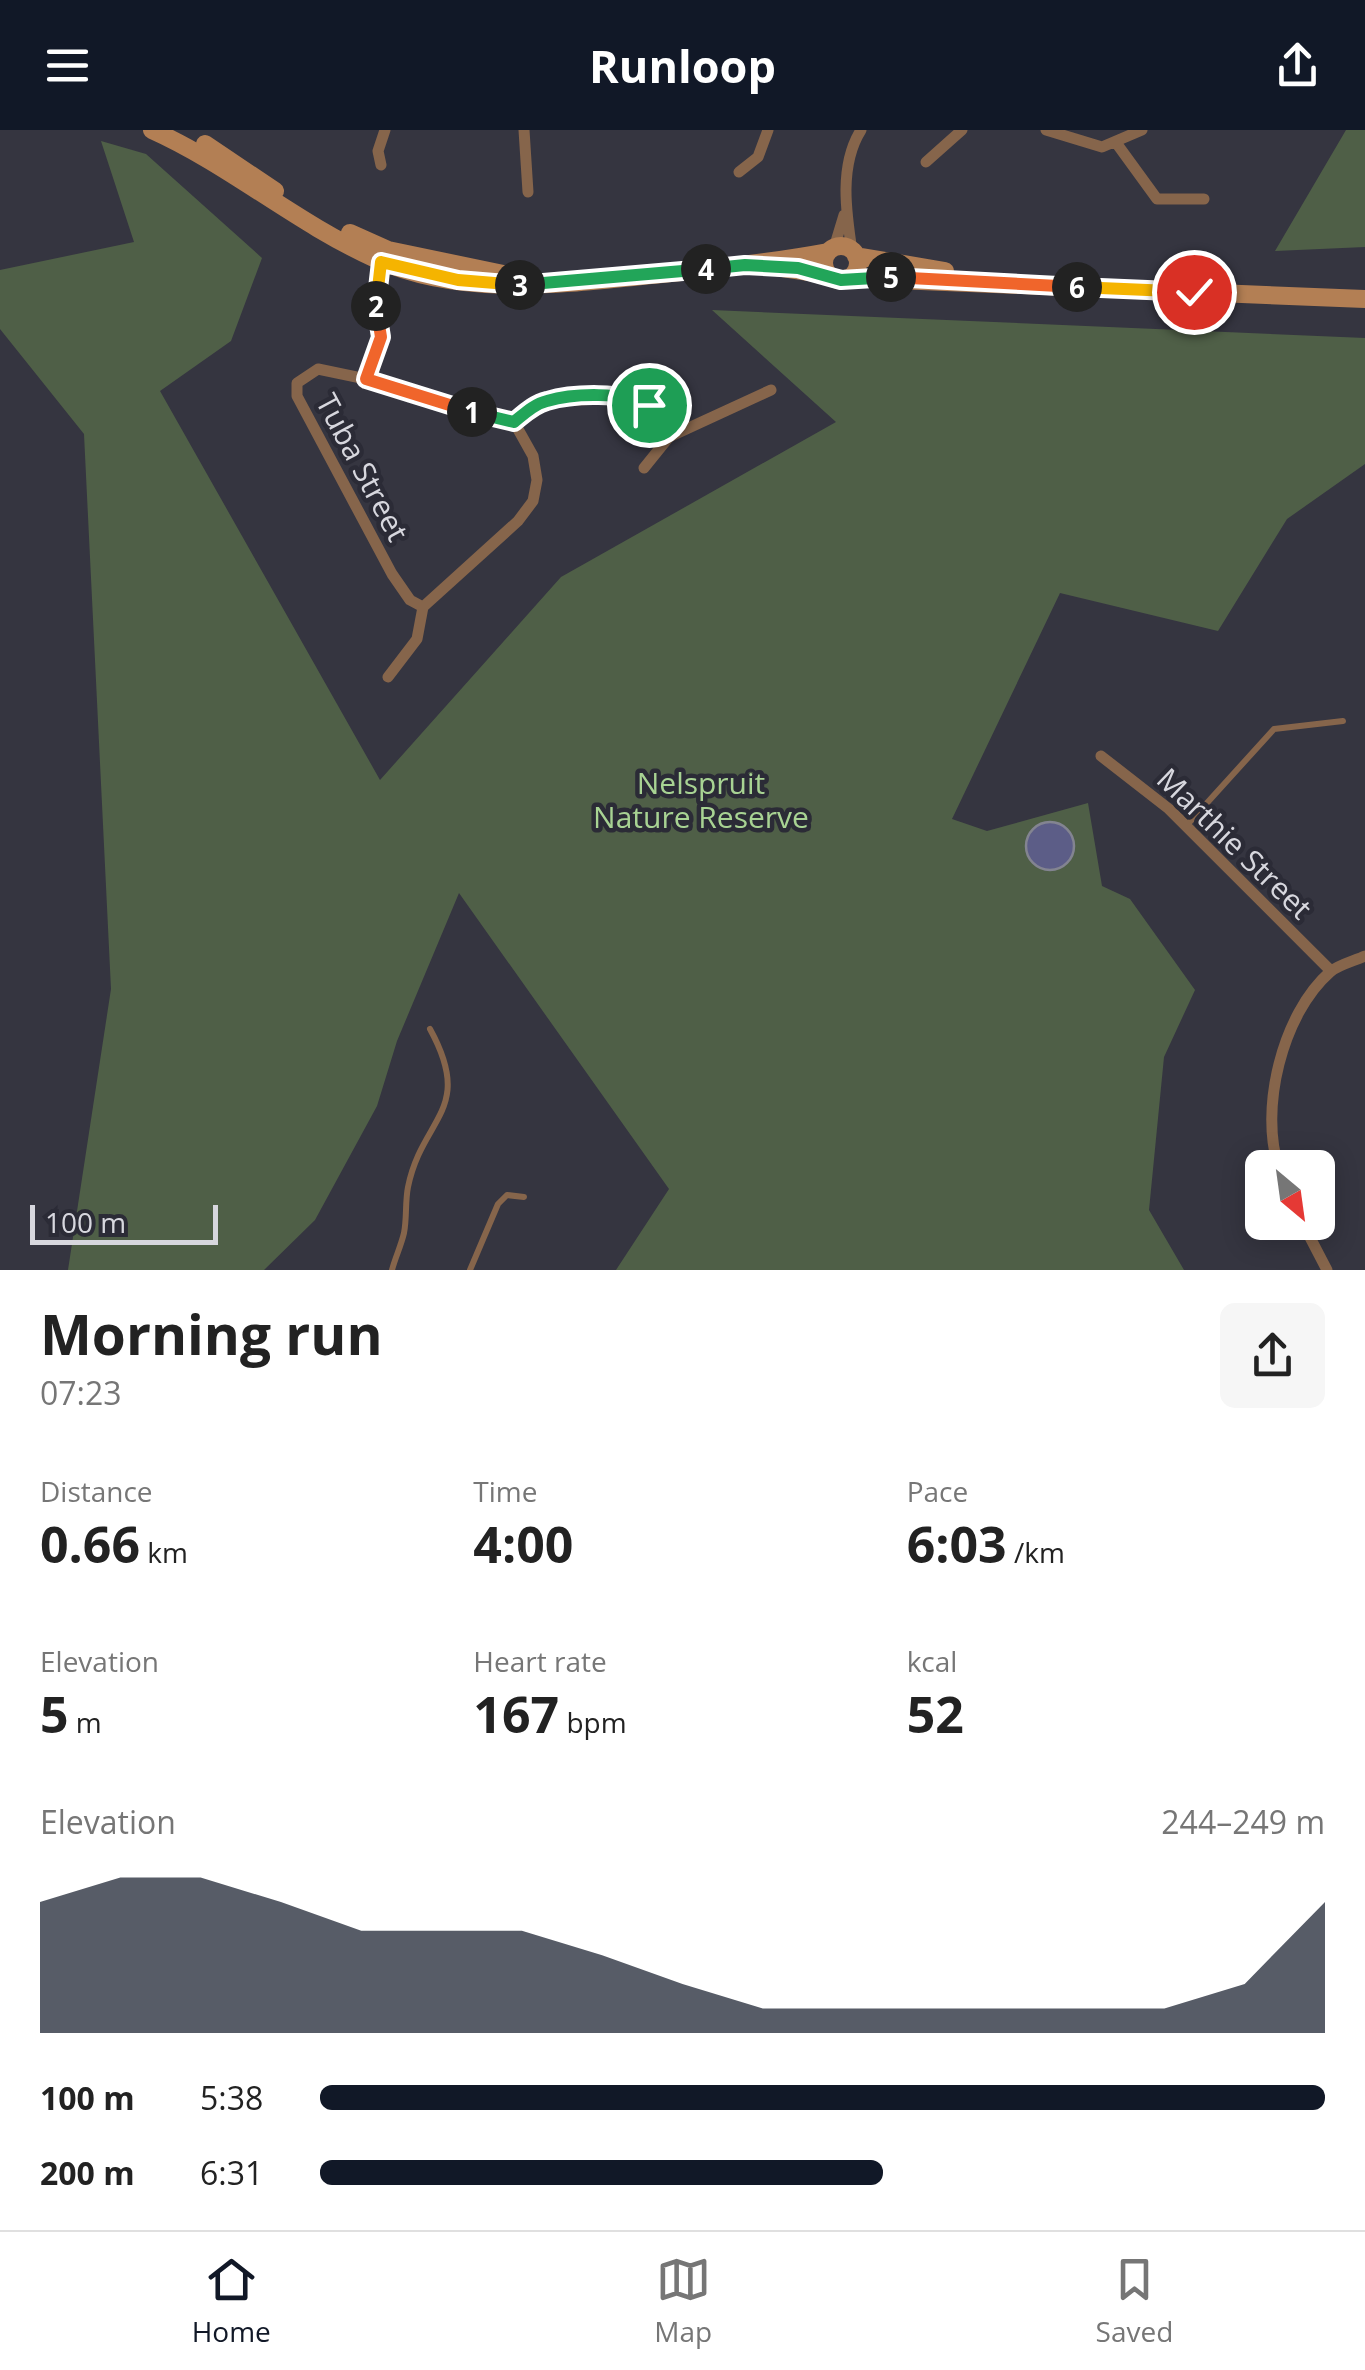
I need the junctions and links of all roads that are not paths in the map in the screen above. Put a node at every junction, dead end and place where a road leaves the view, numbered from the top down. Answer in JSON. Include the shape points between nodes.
{"nodes":[{"id":1,"x":152,"y":130,"type":"edge"},
{"id":2,"x":178,"y":130,"type":"edge"},
{"id":3,"x":385,"y":130,"type":"edge"},
{"id":4,"x":524,"y":130,"type":"edge"},
{"id":5,"x":768,"y":130,"type":"edge"},
{"id":6,"x":861,"y":130,"type":"edge"},
{"id":7,"x":962,"y":130,"type":"edge"},
{"id":8,"x":1046,"y":130,"type":"edge"},
{"id":9,"x":1142,"y":130,"type":"edge"},
{"id":10,"x":1117,"y":144,"type":"junction"},
{"id":11,"x":926,"y":162,"type":"dead end"},
{"id":12,"x":381,"y":165,"type":"dead end"},
{"id":13,"x":739,"y":172,"type":"dead end"},
{"id":14,"x":528,"y":192,"type":"dead end"},
{"id":15,"x":1204,"y":198,"type":"dead end"},
{"id":16,"x":845,"y":212,"type":"junction"},
{"id":17,"x":843,"y":252,"type":"junction"},
{"id":18,"x":384,"y":256,"type":"junction"},
{"id":19,"x":745,"y":265,"type":"junction"},
{"id":20,"x":838,"y":277,"type":"junction"},
{"id":21,"x":1034,"y":284,"type":"junction"},
{"id":22,"x":1365,"y":299,"type":"edge"},
{"id":23,"x":366,"y":379,"type":"junction"},
{"id":24,"x":771,"y":390,"type":"dead end"},
{"id":25,"x":514,"y":422,"type":"junction"},
{"id":26,"x":668,"y":437,"type":"junction"},
{"id":27,"x":644,"y":468,"type":"dead end"},
{"id":28,"x":423,"y":607,"type":"junction"},
{"id":29,"x":388,"y":677,"type":"dead end"},
{"id":30,"x":1343,"y":721,"type":"dead end"},
{"id":31,"x":1101,"y":756,"type":"dead end"},
{"id":32,"x":1186,"y":826,"type":"junction"},
{"id":33,"x":1365,"y":956,"type":"edge"},
{"id":34,"x":1330,"y":971,"type":"junction"},
{"id":35,"x":430,"y":1030,"type":"dead end"},
{"id":36,"x":1273,"y":1150,"type":"edge"},
{"id":37,"x":524,"y":1197,"type":"dead end"},
{"id":38,"x":1311,"y":1240,"type":"edge"},
{"id":39,"x":392,"y":1270,"type":"edge"},
{"id":40,"x":470,"y":1270,"type":"edge"},
{"id":41,"x":1326,"y":1270,"type":"edge"}],
"edges":[{"from":1,"to":18,"type":"main road","via":[[284,211]]},
{"from":2,"to":18,"type":"main road"},
{"from":3,"to":12,"type":"street"},
{"from":4,"to":14,"type":"street"},
{"from":5,"to":13,"type":"street","via":[[758,157]]},
{"from":6,"to":16,"type":"street","via":[[848,168]]},
{"from":7,"to":11,"type":"street"},
{"from":8,"to":10,"type":"street","via":[[1082,144]]},
{"from":9,"to":10,"type":"street"},
{"from":10,"to":15,"type":"street","via":[[1157,199]]},
{"from":16,"to":17,"type":"street"},
{"from":16,"to":17,"type":"street"},
{"from":17,"to":19,"type":"main road"},
{"from":17,"to":20,"type":"main road","via":[[856,269]]},
{"from":17,"to":20,"type":"main road","via":[[824,264]]},
{"from":17,"to":21,"type":"main road"},
{"from":18,"to":19,"type":"main road","via":[[534,283]]},
{"from":18,"to":23,"type":"street","via":[[375,301],[381,337]]},
{"from":19,"to":20,"type":"main road"},
{"from":20,"to":21,"type":"main road"},
{"from":21,"to":22,"type":"main road"},
{"from":23,"to":25,"type":"street","name":"Tuba Street"},
{"from":23,"to":28,"type":"street","name":"Tuba Street","via":[[318,370],[301,377],[297,396],[392,574]]},
{"from":24,"to":26,"type":"street"},
{"from":25,"to":26,"type":"street","via":[[544,402],[636,398],[660,416]]},
{"from":25,"to":28,"type":"street","via":[[533,456],[533,501]]},
{"from":26,"to":27,"type":"street"},
{"from":28,"to":29,"type":"street","via":[[416,640]]},
{"from":30,"to":32,"type":"lane","via":[[1274,729]]},
{"from":31,"to":32,"type":"street","name":"Marthie Street"},
{"from":32,"to":34,"type":"street","name":"Marthie Street"},
{"from":33,"to":34,"type":"street"},
{"from":34,"to":36,"type":"street","via":[[1293,1027],[1279,1066],[1269,1107]]},
{"from":35,"to":39,"type":"lane","via":[[449,1094],[412,1176]]},
{"from":37,"to":40,"type":"lane","via":[[507,1196],[498,1204]]},
{"from":38,"to":41,"type":"street"}]}
